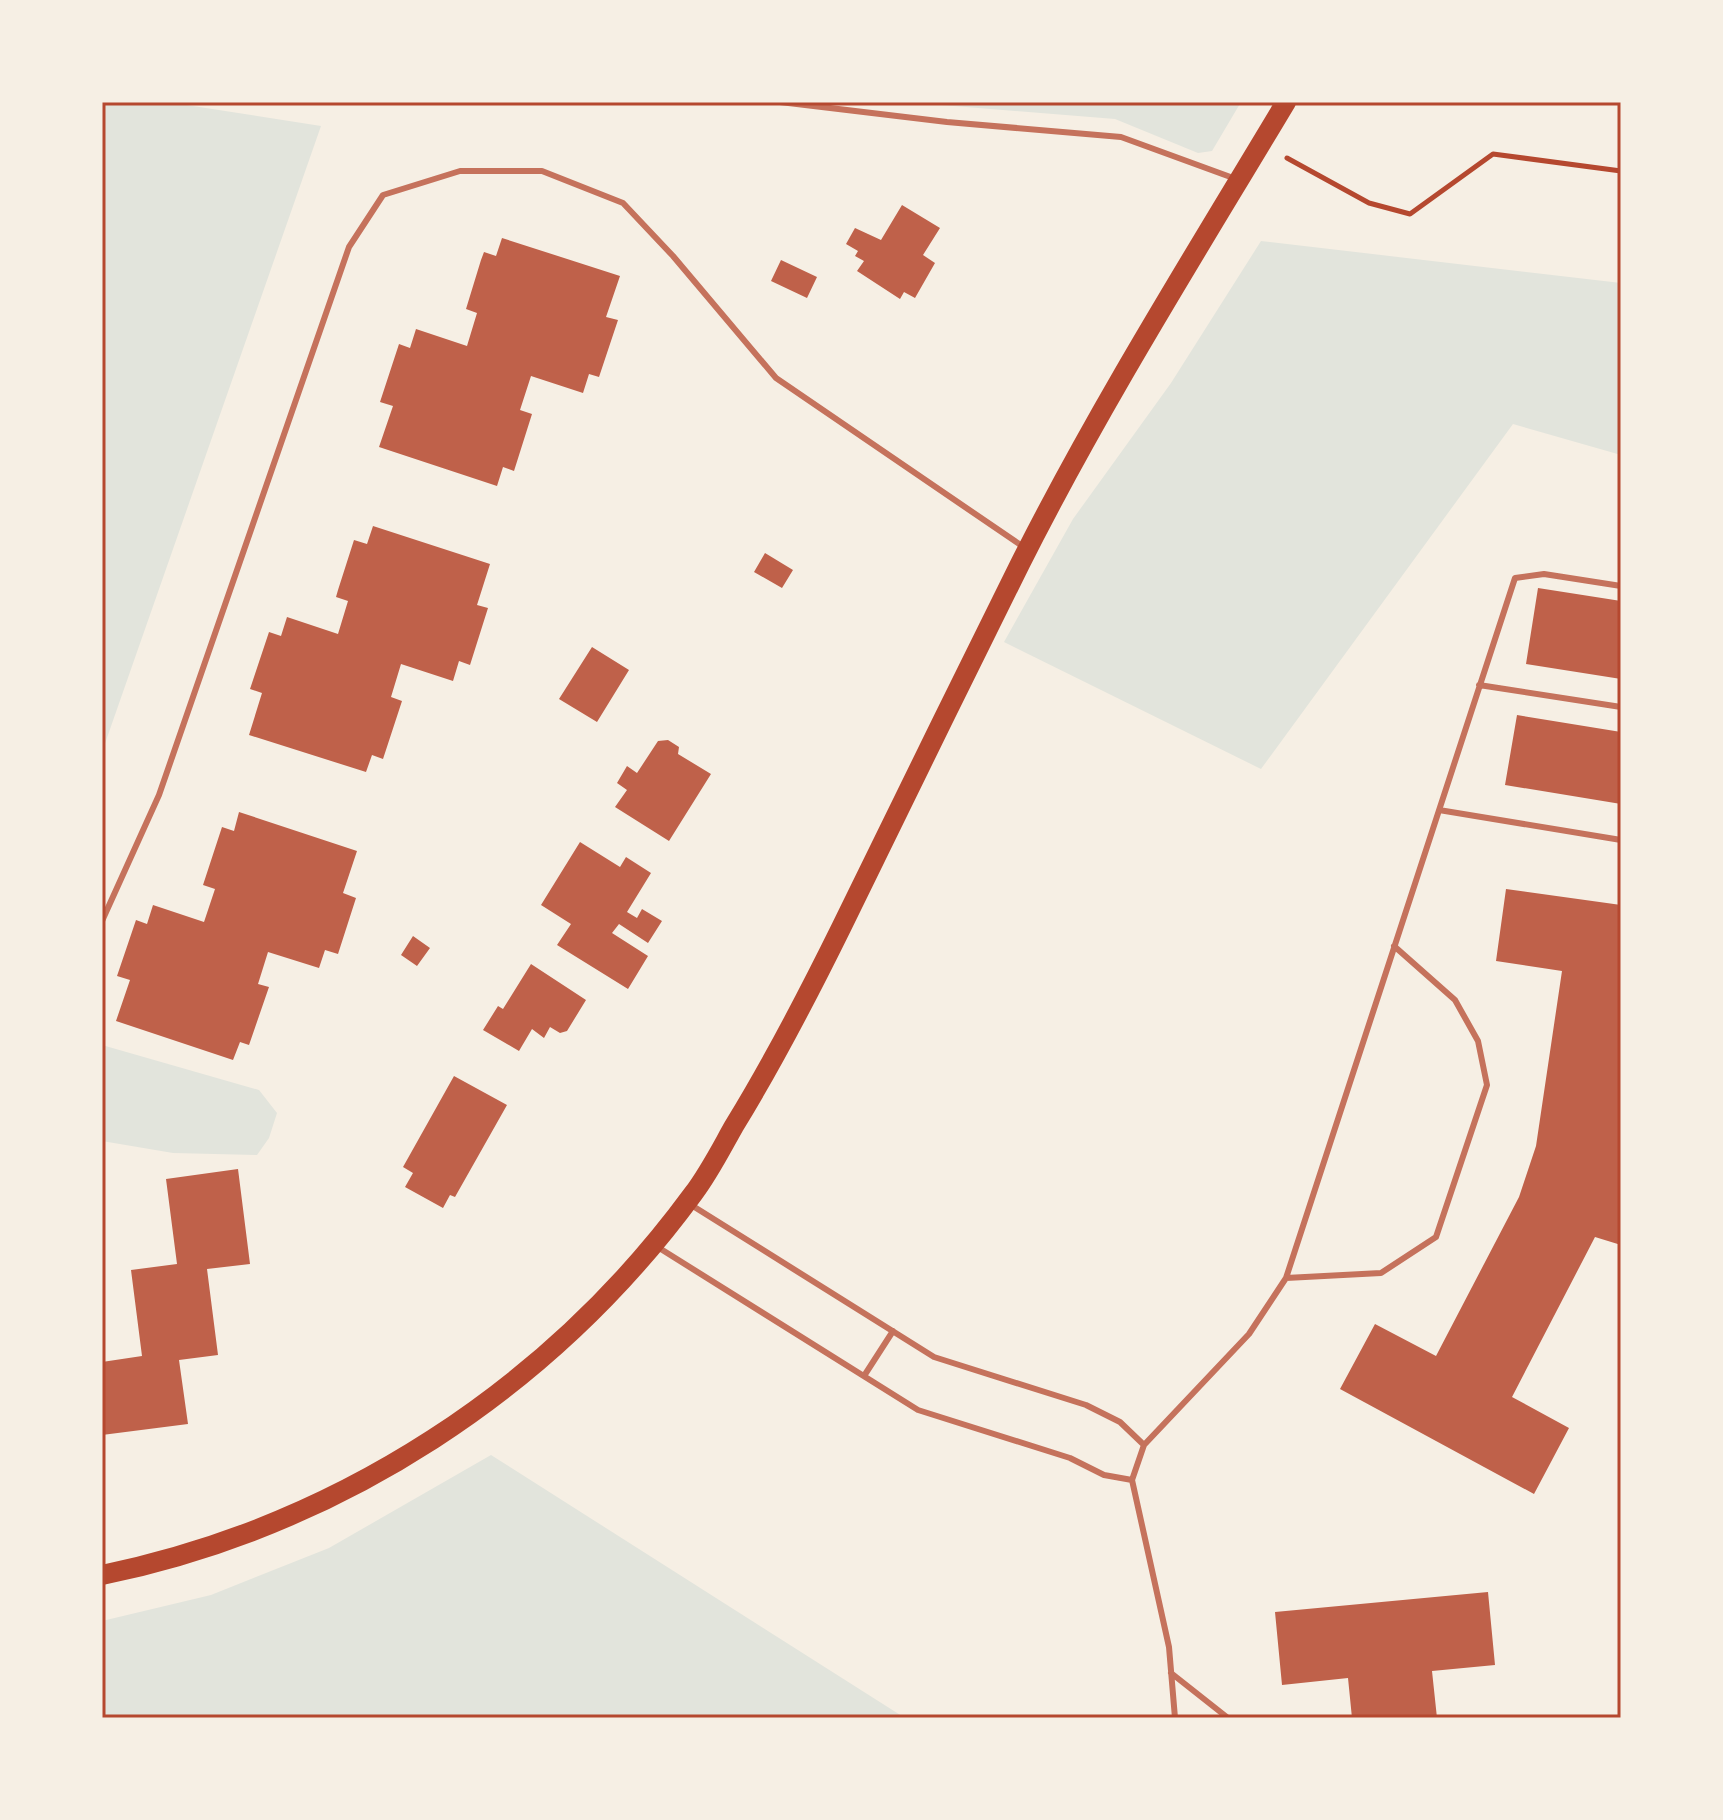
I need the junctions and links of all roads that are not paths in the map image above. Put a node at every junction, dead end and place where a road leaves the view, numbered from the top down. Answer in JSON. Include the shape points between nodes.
{"nodes":[{"id":1,"x":780,"y":102,"type":"edge"},
{"id":2,"x":1286,"y":102,"type":"edge"},
{"id":3,"x":1240,"y":180,"type":"junction"},
{"id":4,"x":1028,"y":550,"type":"junction"},
{"id":5,"x":1621,"y":586,"type":"edge"},
{"id":6,"x":1479,"y":685,"type":"junction"},
{"id":7,"x":1621,"y":707,"type":"edge"},
{"id":8,"x":1439,"y":810,"type":"junction"},
{"id":9,"x":1621,"y":840,"type":"edge"},
{"id":10,"x":102,"y":921,"type":"edge"},
{"id":11,"x":1394,"y":946,"type":"junction"},
{"id":12,"x":686,"y":1203,"type":"junction"},
{"id":13,"x":653,"y":1244,"type":"junction"},
{"id":14,"x":1286,"y":1278,"type":"junction"},
{"id":15,"x":893,"y":1331,"type":"junction"},
{"id":16,"x":864,"y":1376,"type":"junction"},
{"id":17,"x":1144,"y":1445,"type":"junction"},
{"id":18,"x":1132,"y":1480,"type":"junction"},
{"id":19,"x":102,"y":1575,"type":"edge"},
{"id":20,"x":1171,"y":1673,"type":"junction"},
{"id":21,"x":1175,"y":1718,"type":"edge"},
{"id":22,"x":1228,"y":1718,"type":"edge"}],
"edges":[{"from":1,"to":3,"type":"lane","via":[[1121,137]]},
{"from":2,"to":3,"type":"main road"},
{"from":3,"to":4,"type":"main road","via":[[1138,349]]},
{"from":4,"to":10,"type":"lane","via":[[776,378],[623,203],[542,171],[460,171],[383,195],[349,247],[159,795]]},
{"from":4,"to":12,"type":"main road","via":[[783,1046]]},
{"from":5,"to":6,"type":"lane","via":[[1544,574],[1515,578]]},
{"from":6,"to":7,"type":"lane"},
{"from":6,"to":8,"type":"lane"},
{"from":8,"to":9,"type":"lane"},
{"from":8,"to":11,"type":"lane"},
{"from":11,"to":14,"type":"lane"},
{"from":11,"to":14,"type":"lane","via":[[1455,1000],[1478,1041],[1487,1085],[1436,1237],[1381,1273]]},
{"from":12,"to":13,"type":"main road"},
{"from":12,"to":15,"type":"lane"},
{"from":13,"to":16,"type":"lane"},
{"from":13,"to":19,"type":"main road","via":[[618,1288],[501,1393],[393,1466],[221,1544]]},
{"from":14,"to":17,"type":"lane","via":[[1249,1334]]},
{"from":15,"to":16,"type":"lane"},
{"from":15,"to":17,"type":"lane","via":[[934,1357],[1086,1405],[1120,1422]]},
{"from":16,"to":18,"type":"lane","via":[[918,1410]]},
{"from":17,"to":18,"type":"lane"},
{"from":18,"to":20,"type":"lane"},
{"from":20,"to":21,"type":"lane"},
{"from":20,"to":22,"type":"lane"}]}
